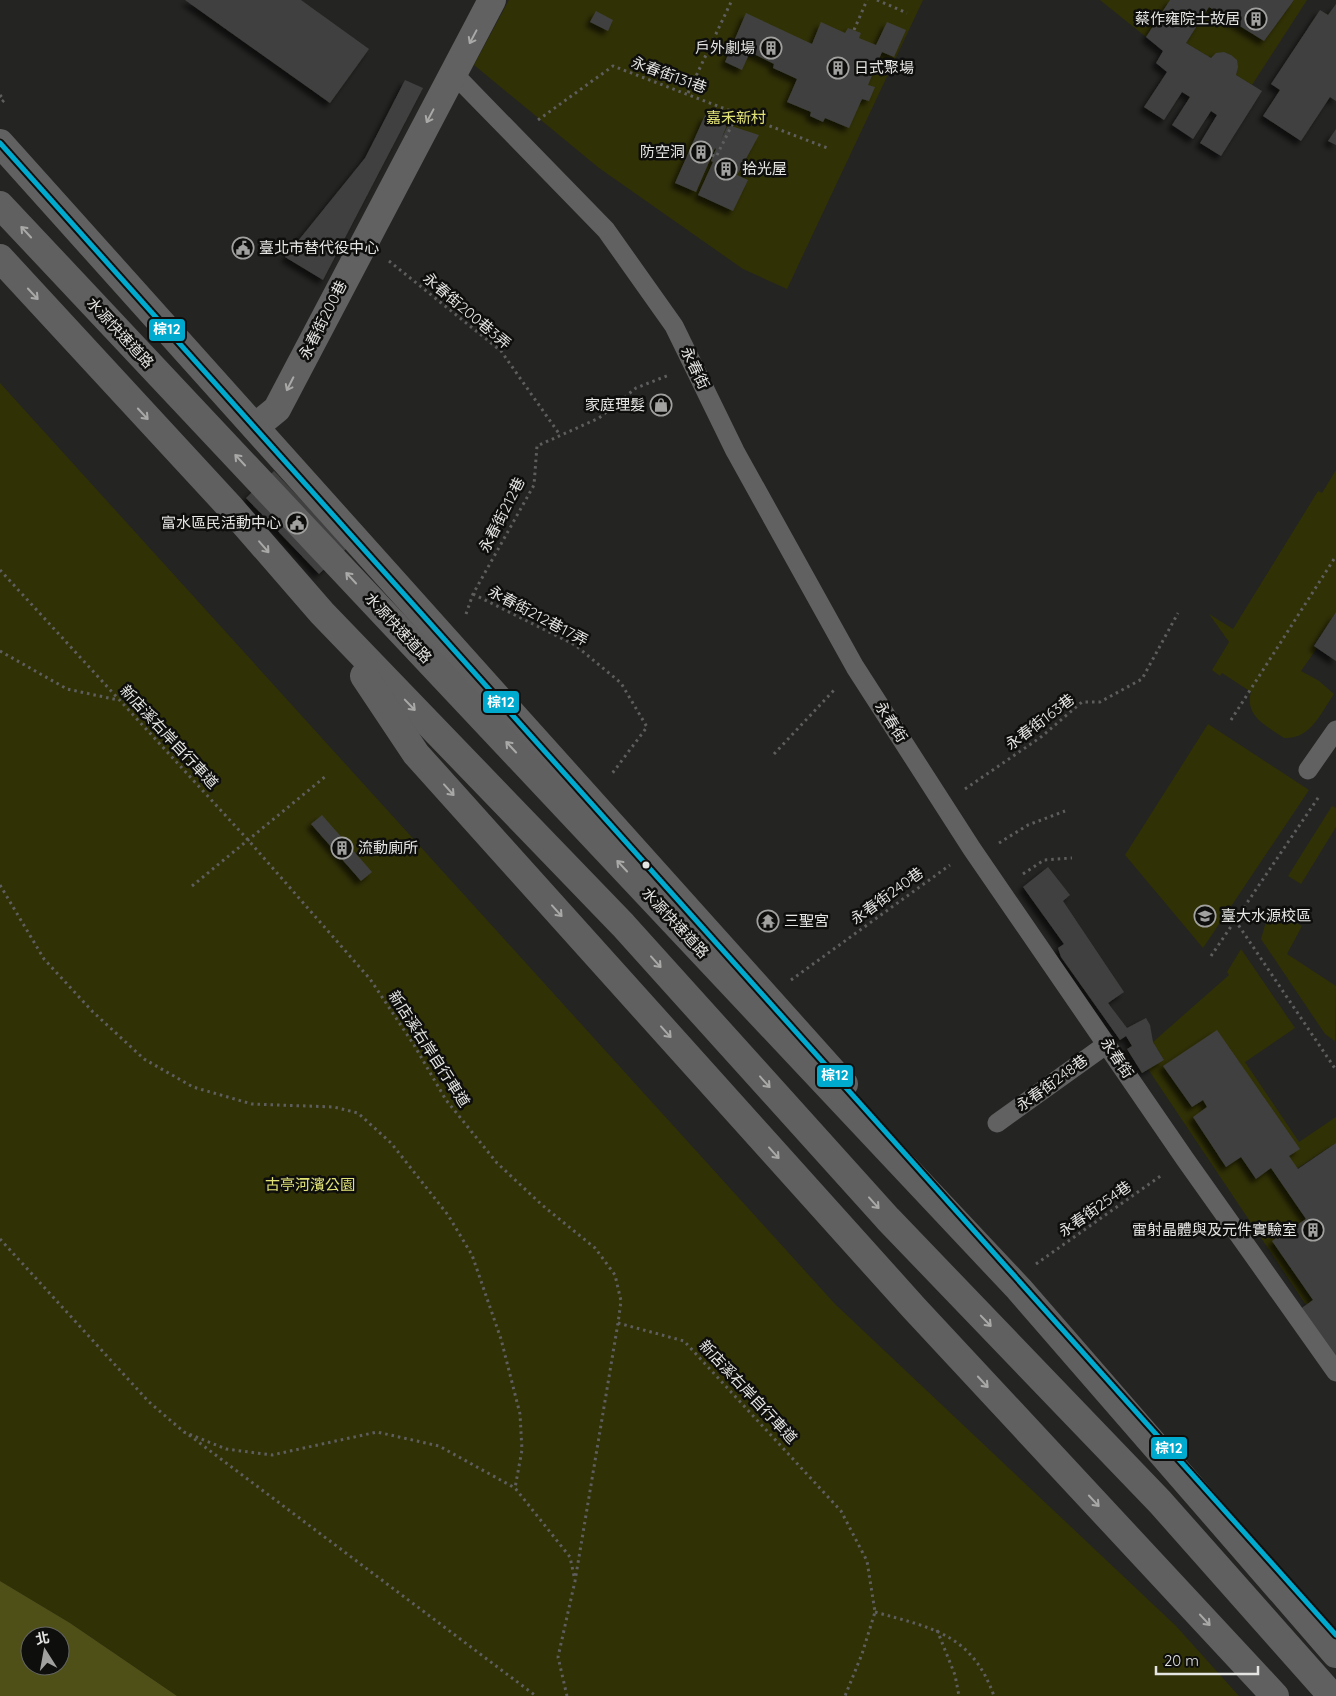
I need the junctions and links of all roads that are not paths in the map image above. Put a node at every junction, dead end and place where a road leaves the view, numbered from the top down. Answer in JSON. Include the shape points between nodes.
{"nodes":[{"id":1,"x":492,"y":0,"type":"edge"},
{"id":2,"x":453,"y":73,"type":"junction"},
{"id":3,"x":0,"y":143,"type":"edge"},
{"id":4,"x":0,"y":205,"type":"edge"},
{"id":5,"x":0,"y":258,"type":"edge"},
{"id":6,"x":255,"y":428,"type":"junction"},
{"id":7,"x":322,"y":613,"type":"junction"},
{"id":8,"x":1336,"y":730,"type":"edge"},
{"id":9,"x":1308,"y":770,"type":"dead end"},
{"id":10,"x":1107,"y":1044,"type":"junction"},
{"id":11,"x":997,"y":1123,"type":"dead end"},
{"id":12,"x":1336,"y":1372,"type":"edge"},
{"id":13,"x":1336,"y":1635,"type":"edge"},
{"id":14,"x":1336,"y":1654,"type":"edge"},
{"id":15,"x":1275,"y":1696,"type":"edge"},
{"id":16,"x":1332,"y":1696,"type":"edge"}],
"edges":[{"from":1,"to":2,"type":"street","name":"永春街200巷","one_way":true},
{"from":2,"to":6,"type":"street","name":"永春街200巷","one_way":true,"via":[[277,409]]},
{"from":2,"to":10,"type":"lane","name":"永春街","via":[[606,230],[674,326],[735,451],[855,667],[999,889]]},
{"from":3,"to":6,"type":"street"},
{"from":14,"to":4,"type":"highway","name":"水源快速道路","one_way":true,"via":[[1019,1289]]},
{"from":5,"to":7,"type":"highway","one_way":true,"via":[[229,506]]},
{"from":6,"to":13,"type":"street"},
{"from":7,"to":15,"type":"highway","one_way":true,"via":[[416,754],[914,1308]]},
{"from":7,"to":16,"type":"highway","one_way":true,"via":[[624,925],[888,1219],[1160,1502]]},
{"from":8,"to":9,"type":"lane"},
{"from":10,"to":11,"type":"lane","name":"永春街248巷"},
{"from":10,"to":12,"type":"lane","name":"永春街"}]}
